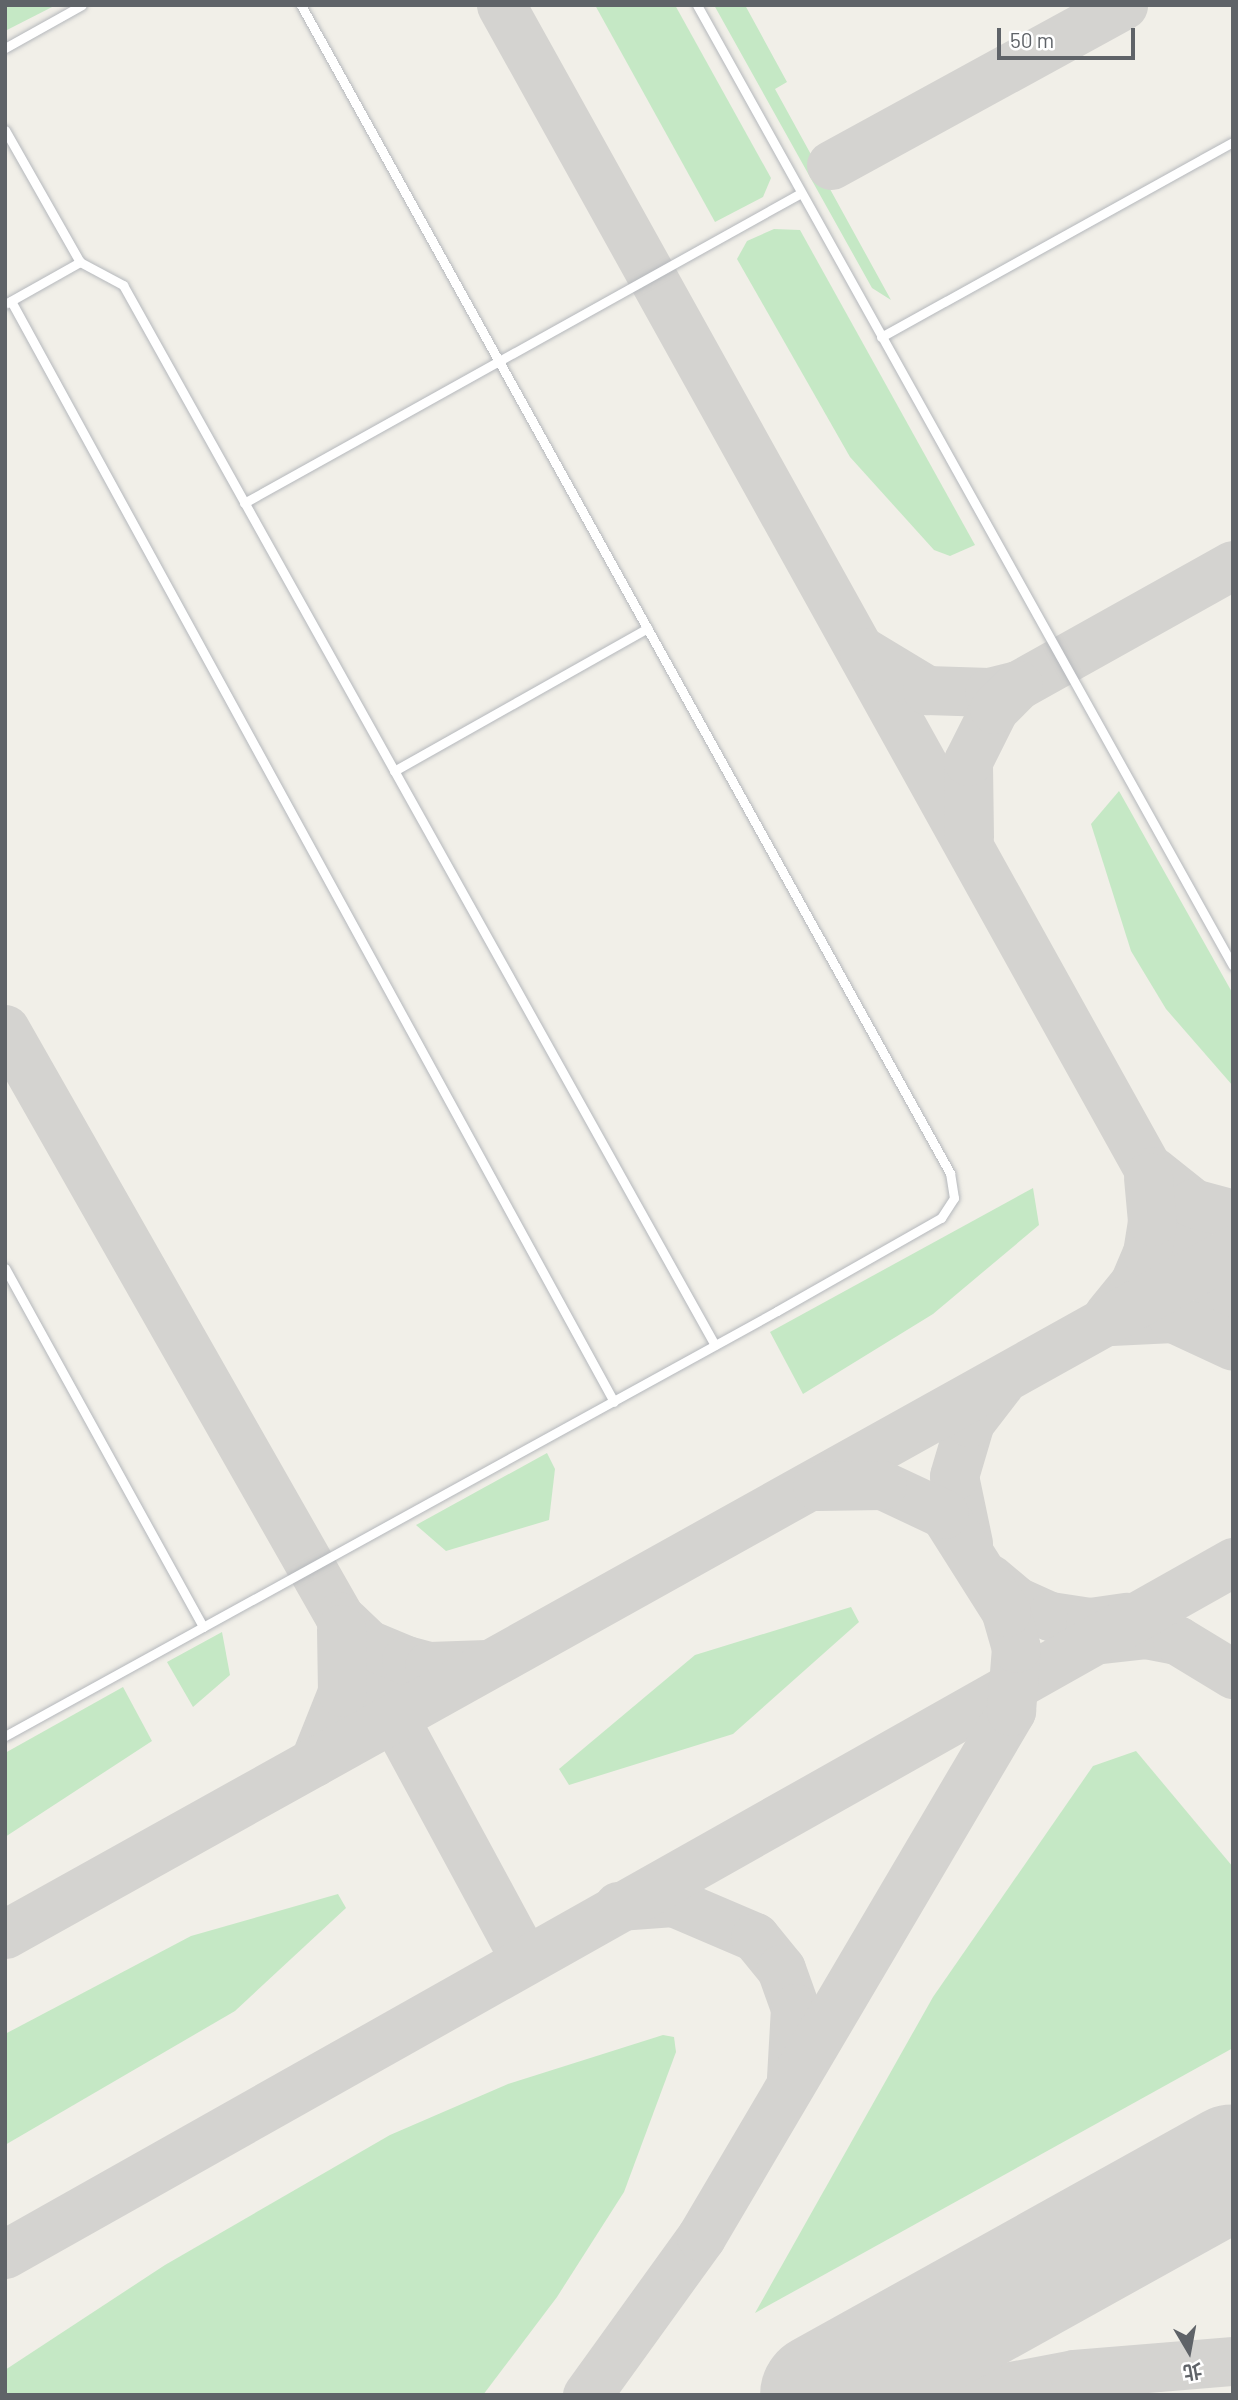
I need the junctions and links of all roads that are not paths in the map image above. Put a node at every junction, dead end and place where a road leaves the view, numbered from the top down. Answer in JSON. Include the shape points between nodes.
{"nodes":[{"id":1,"x":82,"y":5,"type":"edge"},
{"id":2,"x":301,"y":5,"type":"edge"},
{"id":3,"x":696,"y":5,"type":"edge"},
{"id":4,"x":5,"y":48,"type":"edge"},
{"id":5,"x":5,"y":130,"type":"edge"},
{"id":6,"x":1233,"y":142,"type":"edge"},
{"id":7,"x":801,"y":193,"type":"junction"},
{"id":8,"x":80,"y":262,"type":"junction"},
{"id":9,"x":8,"y":302,"type":"edge"},
{"id":10,"x":881,"y":337,"type":"junction"},
{"id":11,"x":498,"y":360,"type":"junction"},
{"id":12,"x":244,"y":503,"type":"junction"},
{"id":13,"x":648,"y":628,"type":"junction"},
{"id":14,"x":394,"y":771,"type":"junction"},
{"id":15,"x":1233,"y":966,"type":"edge"},
{"id":16,"x":5,"y":1268,"type":"edge"},
{"id":17,"x":715,"y":1345,"type":"junction"},
{"id":18,"x":614,"y":1402,"type":"junction"},
{"id":19,"x":204,"y":1627,"type":"junction"},
{"id":20,"x":5,"y":1736,"type":"edge"}],
"edges":[{"from":1,"to":4,"type":"lane"},
{"from":2,"to":11,"type":"lane"},
{"from":3,"to":7,"type":"lane"},
{"from":5,"to":8,"type":"lane"},
{"from":6,"to":10,"type":"lane"},
{"from":7,"to":10,"type":"lane"},
{"from":7,"to":11,"type":"lane"},
{"from":8,"to":9,"type":"lane"},
{"from":8,"to":12,"type":"lane","via":[[123,285]]},
{"from":9,"to":18,"type":"lane"},
{"from":10,"to":15,"type":"lane"},
{"from":11,"to":12,"type":"lane"},
{"from":11,"to":13,"type":"lane"},
{"from":12,"to":14,"type":"lane"},
{"from":13,"to":14,"type":"lane"},
{"from":13,"to":17,"type":"lane","via":[[950,1173],[954,1198],[941,1218]]},
{"from":14,"to":17,"type":"lane"},
{"from":16,"to":19,"type":"lane"},
{"from":17,"to":18,"type":"lane"},
{"from":18,"to":19,"type":"lane"},
{"from":19,"to":20,"type":"lane"}]}
